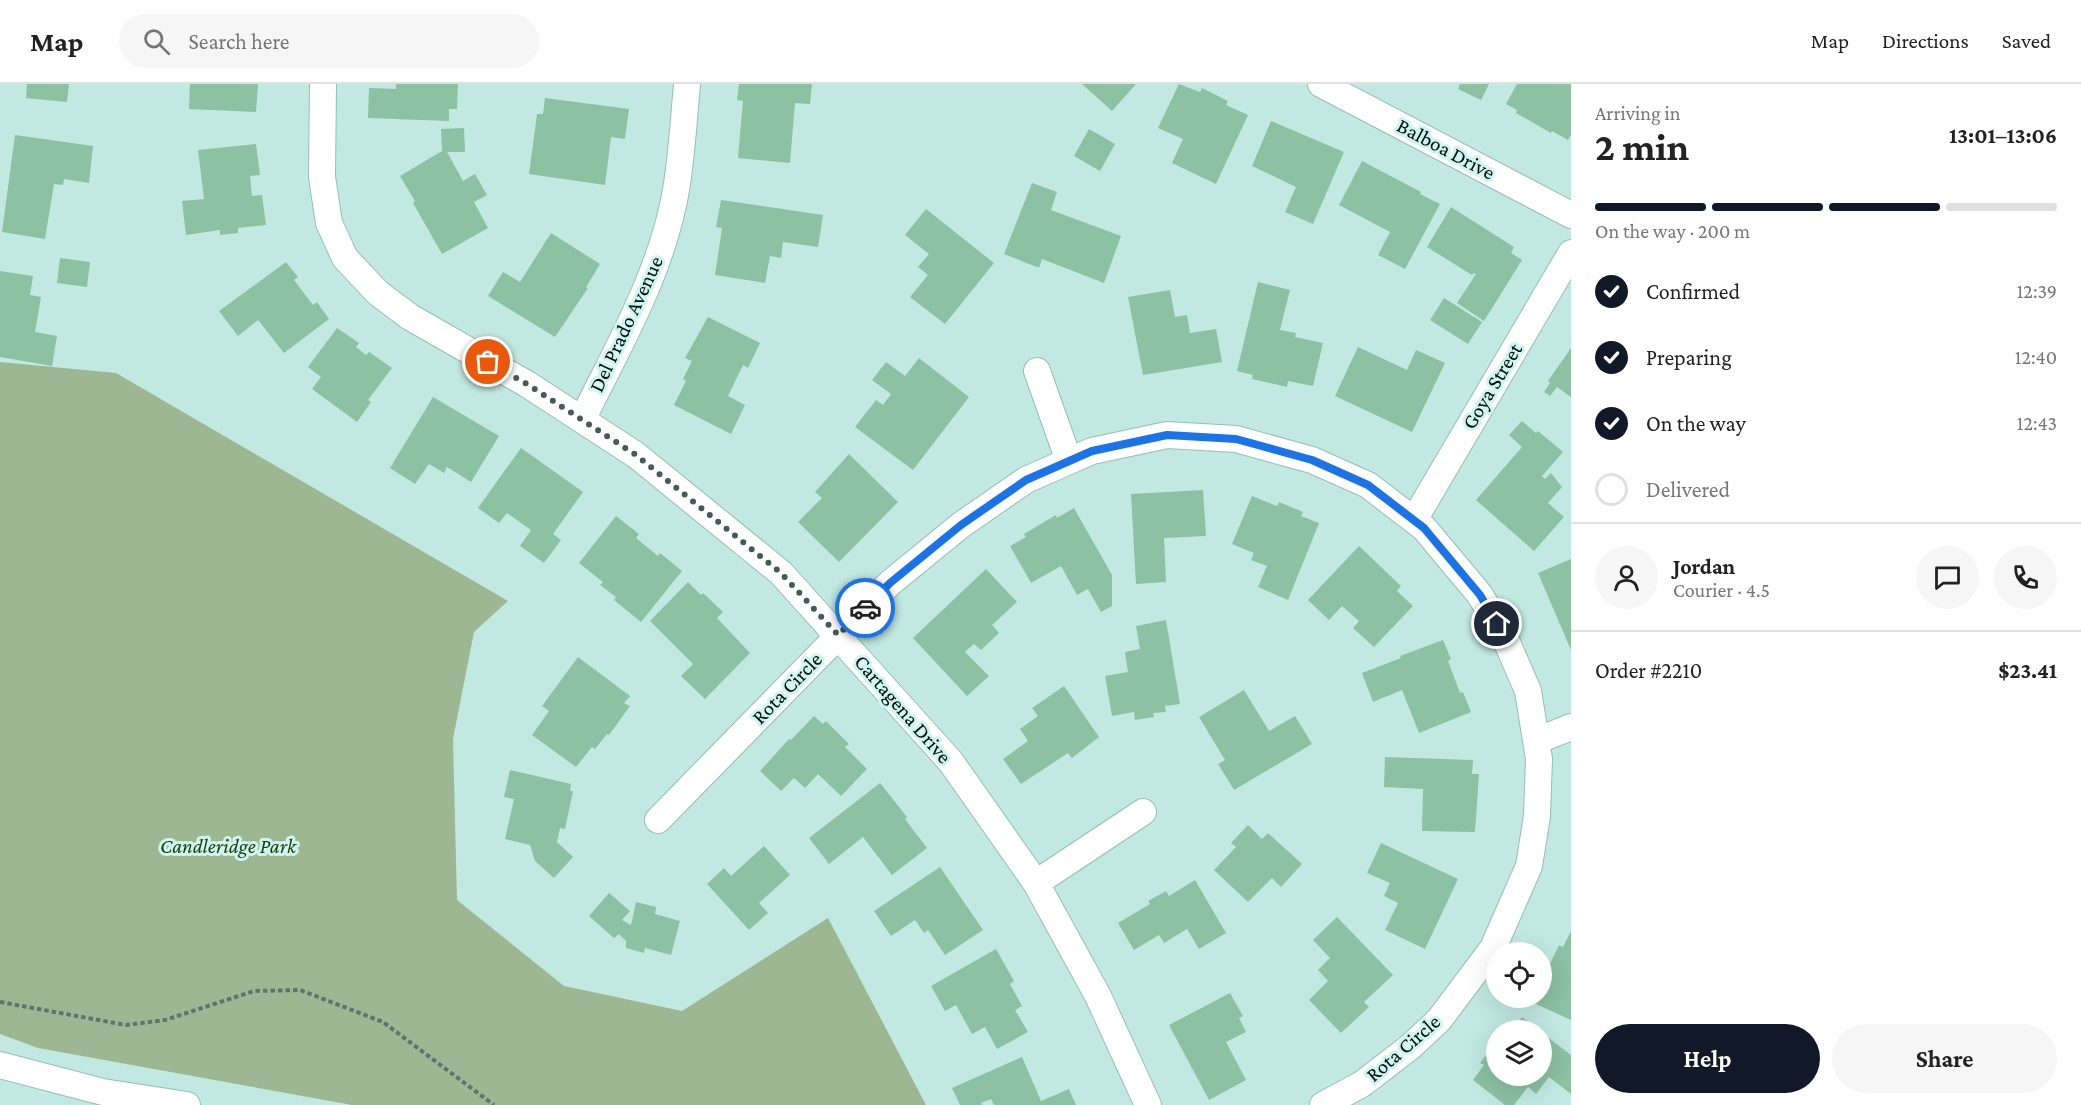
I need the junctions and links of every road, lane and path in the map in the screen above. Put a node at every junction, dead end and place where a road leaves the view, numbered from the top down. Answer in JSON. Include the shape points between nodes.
{"nodes":[{"id":1,"x":323,"y":84,"type":"edge"},
{"id":2,"x":687,"y":84,"type":"edge"},
{"id":3,"x":1321,"y":84,"type":"edge"},
{"id":4,"x":1571,"y":214,"type":"edge"},
{"id":5,"x":1571,"y":254,"type":"edge"},
{"id":6,"x":1037,"y":371,"type":"dead end"},
{"id":7,"x":582,"y":420,"type":"junction"},
{"id":8,"x":1069,"y":461,"type":"junction"},
{"id":9,"x":1414,"y":520,"type":"junction"},
{"id":10,"x":838,"y":635,"type":"junction"},
{"id":11,"x":1571,"y":728,"type":"edge"},
{"id":12,"x":1536,"y":741,"type":"junction"},
{"id":13,"x":1143,"y":812,"type":"dead end"},
{"id":14,"x":658,"y":820,"type":"dead end"},
{"id":15,"x":1036,"y":884,"type":"junction"},
{"id":16,"x":0,"y":1002,"type":"edge"},
{"id":17,"x":0,"y":1065,"type":"edge"},
{"id":18,"x":187,"y":1105,"type":"edge"},
{"id":19,"x":494,"y":1105,"type":"edge"},
{"id":20,"x":1148,"y":1105,"type":"edge"},
{"id":21,"x":1323,"y":1105,"type":"edge"}],
"edges":[{"from":1,"to":7,"type":"street","name":"Cartagena Drive","via":[[322,177],[329,224],[345,258],[378,293],[410,317]]},
{"from":2,"to":7,"type":"street","name":"Del Prado Avenue","via":[[677,185],[661,250],[640,304]]},
{"from":3,"to":4,"type":"street","name":"Balboa Drive"},
{"from":5,"to":9,"type":"street","name":"Goya Street"},
{"from":6,"to":8,"type":"street"},
{"from":7,"to":10,"type":"street","name":"Cartagena Drive","via":[[636,455],[781,573]]},
{"from":8,"to":9,"type":"street","name":"Rota Circle","via":[[1092,451],[1167,435],[1236,439],[1312,460],[1368,485]]},
{"from":8,"to":10,"type":"street","name":"Rota Circle","via":[[1026,480],[961,525],[890,583]]},
{"from":9,"to":12,"type":"street","name":"Rota Circle","via":[[1480,595],[1505,638],[1528,691]]},
{"from":10,"to":14,"type":"street","name":"Rota Circle"},
{"from":10,"to":15,"type":"street","name":"Cartagena Drive","via":[[951,762]]},
{"from":11,"to":12,"type":"street"},
{"from":12,"to":21,"type":"street","name":"Rota Circle","via":[[1538,816],[1529,866],[1493,948],[1439,1020],[1410,1047],[1362,1084]]},
{"from":13,"to":15,"type":"street"},
{"from":15,"to":20,"type":"street","name":"Cartagena Drive","via":[[1098,996]]},
{"from":16,"to":19,"type":"path","via":[[126,1025],[165,1020],[254,991],[300,990],[382,1022]]},
{"from":17,"to":18,"type":"street","via":[[103,1092]]}]}
